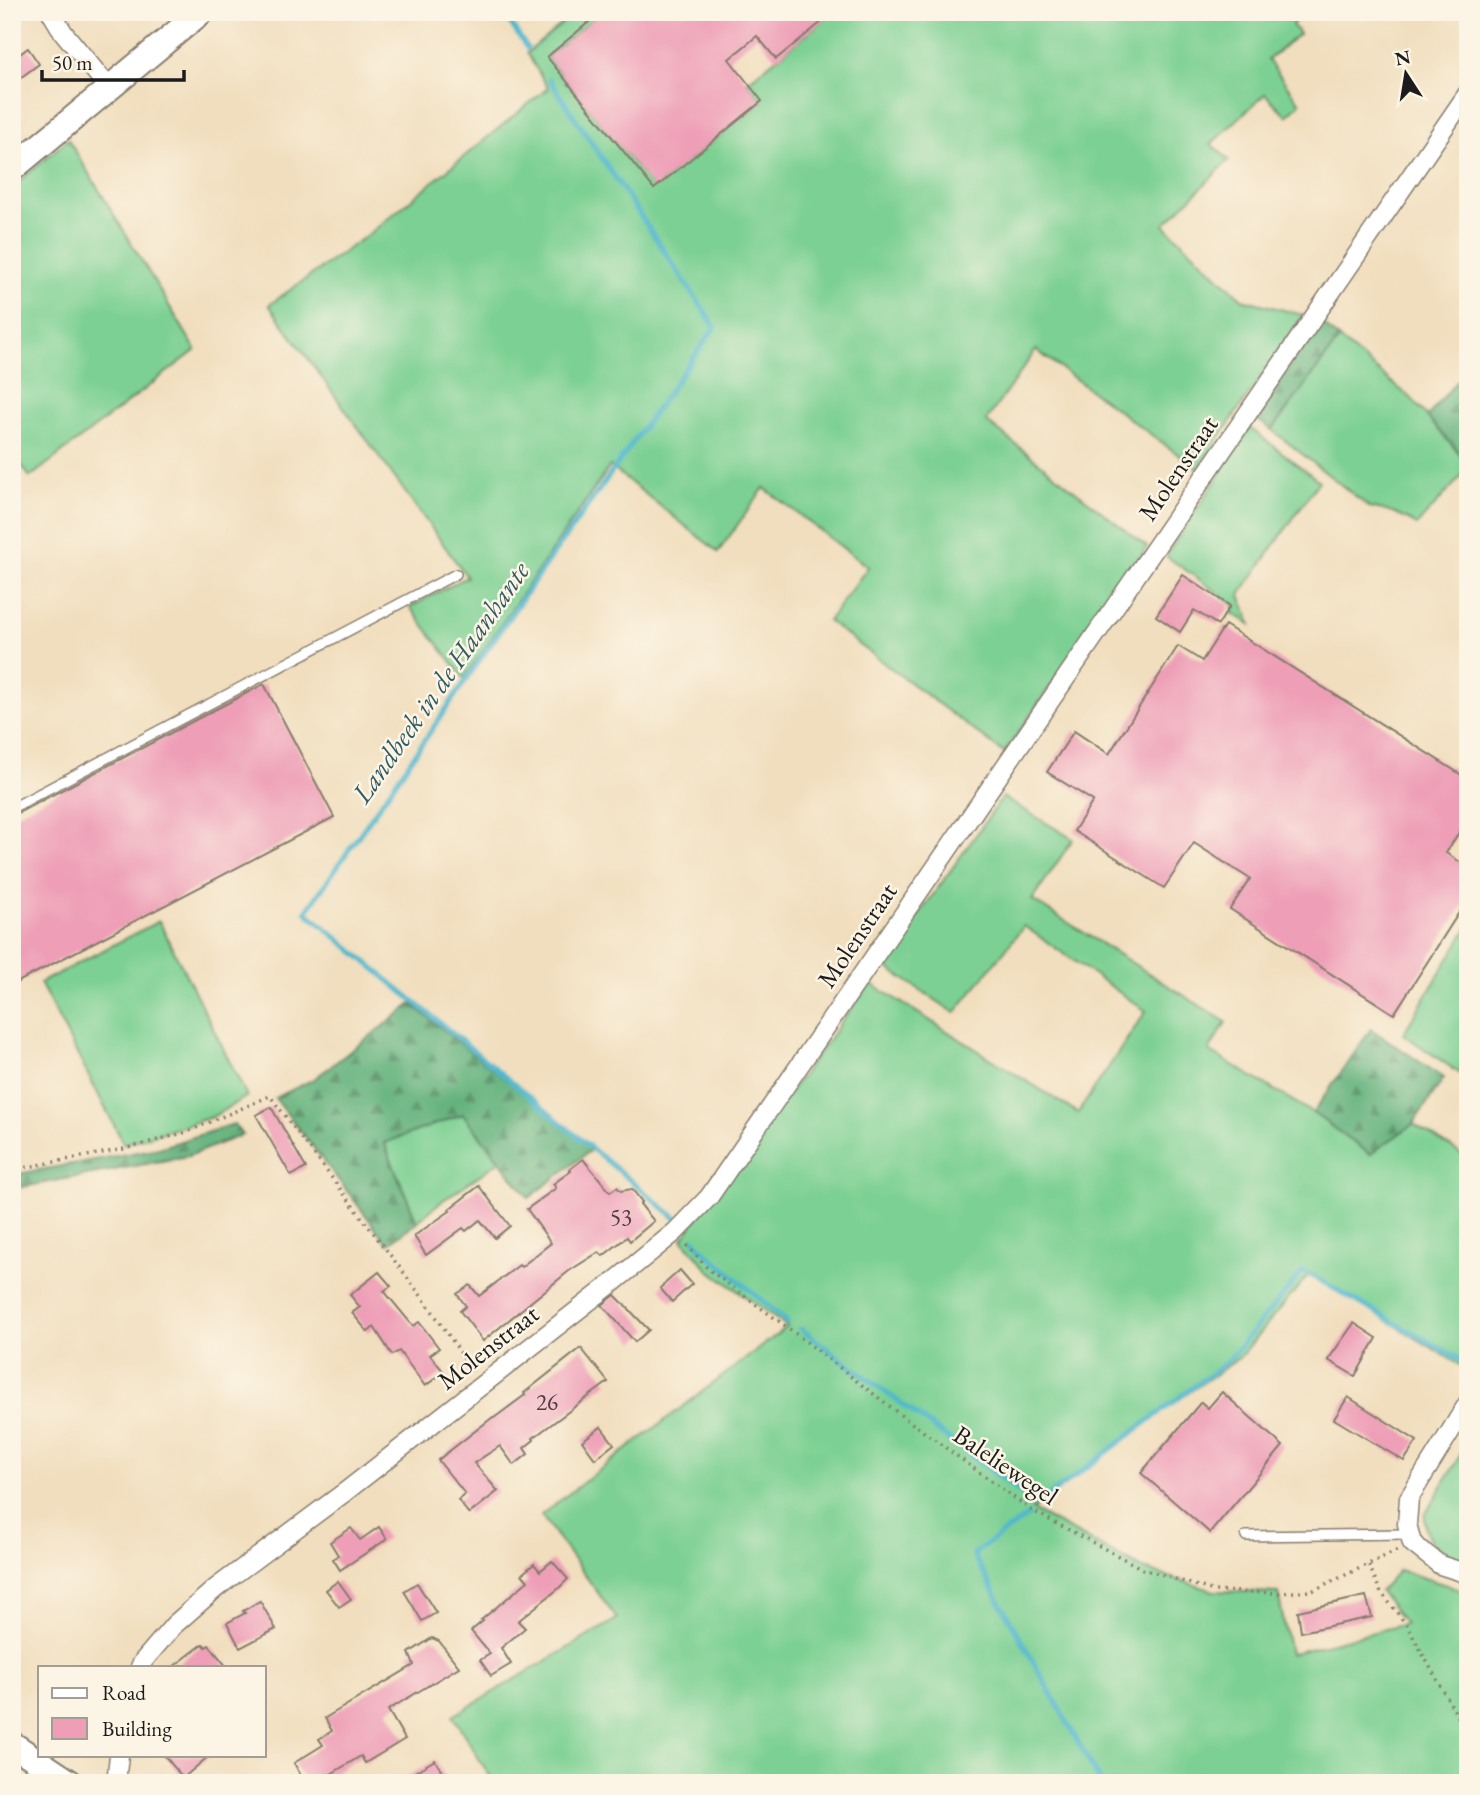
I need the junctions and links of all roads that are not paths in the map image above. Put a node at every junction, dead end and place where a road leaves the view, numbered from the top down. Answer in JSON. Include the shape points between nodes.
{"nodes":[{"id":1,"x":51,"y":12,"type":"edge"},
{"id":2,"x":201,"y":12,"type":"edge"},
{"id":3,"x":109,"y":88,"type":"junction"},
{"id":4,"x":1468,"y":93,"type":"edge"},
{"id":5,"x":12,"y":169,"type":"edge"},
{"id":6,"x":456,"y":573,"type":"dead end"},
{"id":7,"x":12,"y":808,"type":"edge"},
{"id":8,"x":1468,"y":1404,"type":"edge"},
{"id":9,"x":1246,"y":1536,"type":"dead end"},
{"id":10,"x":1411,"y":1539,"type":"junction"},
{"id":11,"x":1468,"y":1574,"type":"edge"},
{"id":12,"x":141,"y":1666,"type":"edge"},
{"id":13,"x":12,"y":1744,"type":"edge"},
{"id":14,"x":119,"y":1756,"type":"edge"},
{"id":15,"x":71,"y":1783,"type":"edge"},
{"id":16,"x":116,"y":1783,"type":"edge"}],
"edges":[{"from":1,"to":3,"type":"street"},
{"from":2,"to":3,"type":"street"},
{"from":3,"to":5,"type":"street"},
{"from":4,"to":12,"type":"street","name":"Molenstraat","via":[[709,1197],[615,1281],[216,1588],[174,1625]]},
{"from":6,"to":7,"type":"lane"},
{"from":8,"to":10,"type":"street","via":[[1409,1498]]},
{"from":9,"to":10,"type":"lane"},
{"from":10,"to":11,"type":"street","via":[[1440,1565]]},
{"from":13,"to":15,"type":"street"},
{"from":14,"to":16,"type":"street"}]}
